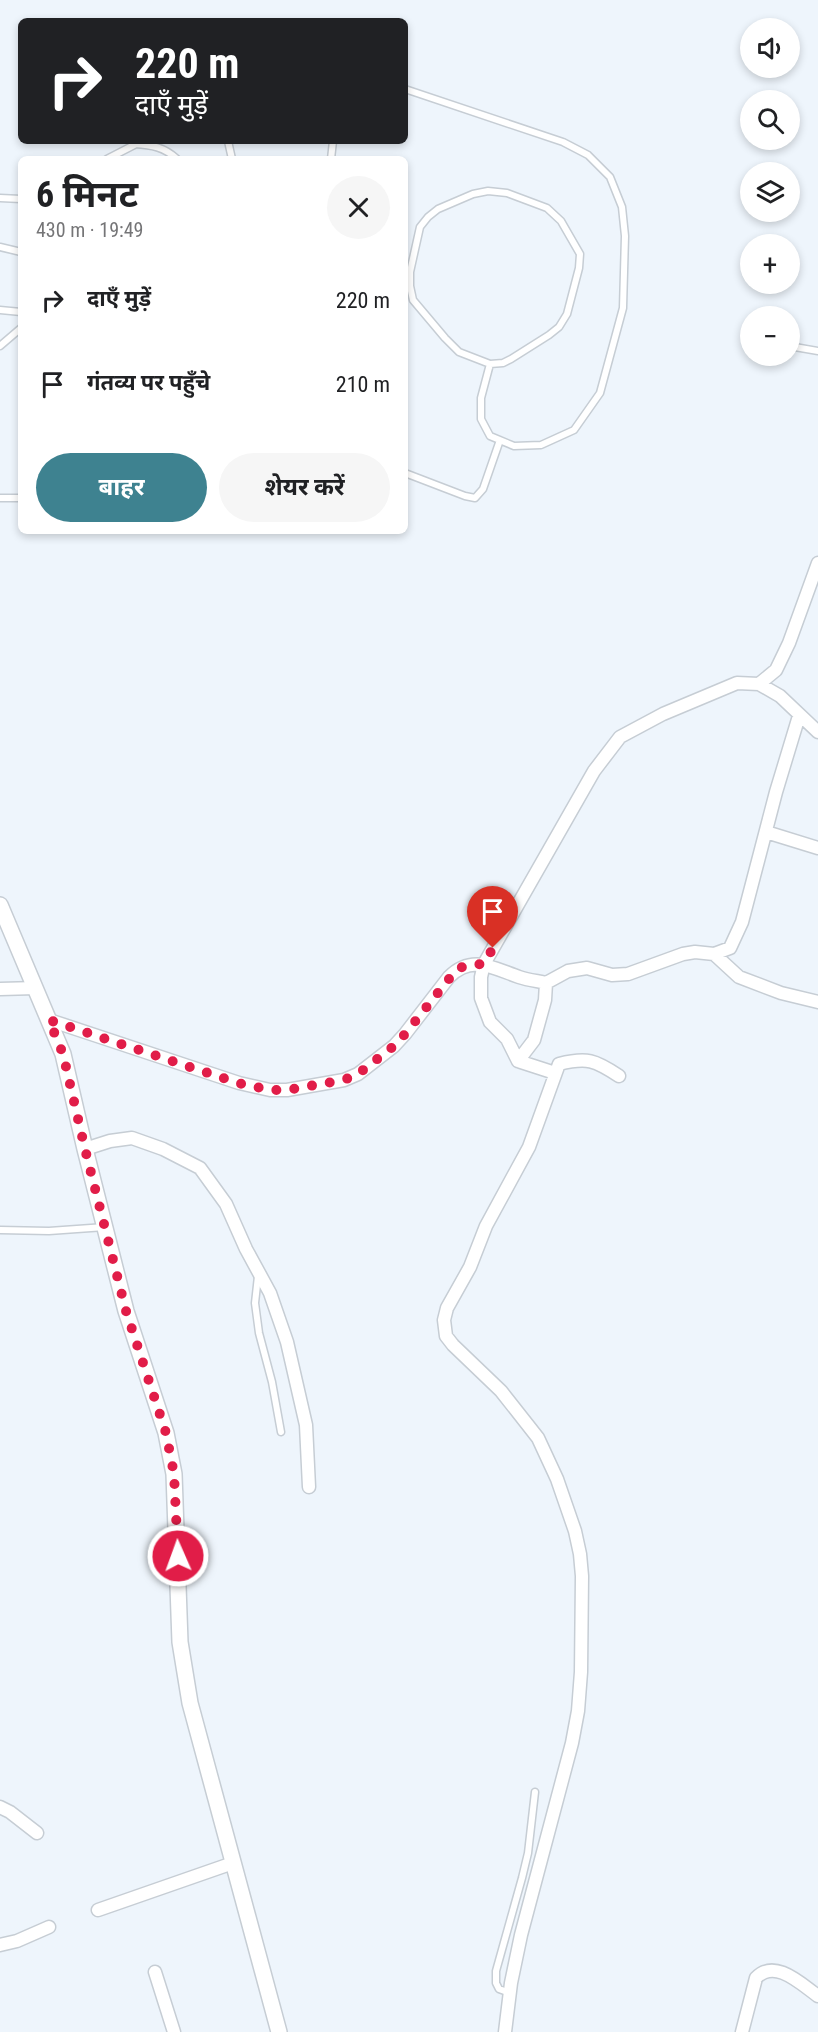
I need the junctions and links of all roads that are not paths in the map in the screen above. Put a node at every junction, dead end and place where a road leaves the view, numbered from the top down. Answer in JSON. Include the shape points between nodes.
{"nodes":[{"id":1,"x":408,"y":90,"type":"edge"},
{"id":2,"x":136,"y":144,"type":"edge"},
{"id":3,"x":146,"y":144,"type":"edge"},
{"id":4,"x":113,"y":156,"type":"edge"},
{"id":5,"x":174,"y":156,"type":"edge"},
{"id":6,"x":0,"y":198,"type":"edge"},
{"id":7,"x":18,"y":199,"type":"edge"},
{"id":8,"x":0,"y":247,"type":"edge"},
{"id":9,"x":18,"y":251,"type":"edge"},
{"id":10,"x":0,"y":309,"type":"edge"},
{"id":11,"x":18,"y":312,"type":"edge"},
{"id":12,"x":18,"y":331,"type":"edge"},
{"id":13,"x":0,"y":346,"type":"edge"},
{"id":14,"x":800,"y":348,"type":"edge"},
{"id":15,"x":818,"y":351,"type":"edge"},
{"id":16,"x":490,"y":364,"type":"junction"},
{"id":17,"x":500,"y":440,"type":"junction"},
{"id":18,"x":408,"y":474,"type":"edge"},
{"id":19,"x":0,"y":498,"type":"edge"},
{"id":20,"x":18,"y":498,"type":"edge"},
{"id":21,"x":818,"y":563,"type":"edge"},
{"id":22,"x":759,"y":684,"type":"junction"},
{"id":23,"x":799,"y":716,"type":"junction"},
{"id":24,"x":818,"y":732,"type":"edge"},
{"id":25,"x":766,"y":832,"type":"junction"},
{"id":26,"x":818,"y":848,"type":"edge"},
{"id":27,"x":0,"y":905,"type":"edge"},
{"id":28,"x":714,"y":954,"type":"junction"},
{"id":29,"x":484,"y":964,"type":"junction"},
{"id":30,"x":546,"y":983,"type":"junction"},
{"id":31,"x":36,"y":988,"type":"junction"},
{"id":32,"x":0,"y":989,"type":"edge"},
{"id":33,"x":818,"y":1002,"type":"edge"},
{"id":34,"x":49,"y":1020,"type":"junction"},
{"id":35,"x":518,"y":1061,"type":"junction"},
{"id":36,"x":555,"y":1073,"type":"junction"},
{"id":37,"x":619,"y":1076,"type":"dead end"},
{"id":38,"x":85,"y":1149,"type":"junction"},
{"id":39,"x":105,"y":1227,"type":"junction"},
{"id":40,"x":0,"y":1230,"type":"edge"},
{"id":41,"x":259,"y":1272,"type":"junction"},
{"id":42,"x":281,"y":1432,"type":"dead end"},
{"id":43,"x":309,"y":1487,"type":"dead end"},
{"id":44,"x":535,"y":1792,"type":"dead end"},
{"id":45,"x":0,"y":1807,"type":"edge"},
{"id":46,"x":38,"y":1833,"type":"dead end"},
{"id":47,"x":233,"y":1863,"type":"junction"},
{"id":48,"x":98,"y":1910,"type":"dead end"},
{"id":49,"x":49,"y":1927,"type":"dead end"},
{"id":50,"x":0,"y":1946,"type":"edge"},
{"id":51,"x":155,"y":1972,"type":"dead end"},
{"id":52,"x":510,"y":1993,"type":"junction"},
{"id":53,"x":818,"y":1996,"type":"edge"},
{"id":54,"x":278,"y":2031,"type":"edge"},
{"id":55,"x":174,"y":2032,"type":"edge"},
{"id":56,"x":505,"y":2032,"type":"edge"},
{"id":57,"x":742,"y":2032,"type":"edge"}],
"edges":[{"from":1,"to":17,"type":"lane","via":[[563,142],[588,155],[610,177],[622,207],[623,308],[600,393],[574,430],[541,445],[514,446]]},
{"from":2,"to":4,"type":"lane"},
{"from":3,"to":5,"type":"lane"},
{"from":6,"to":7,"type":"lane"},
{"from":8,"to":9,"type":"lane"},
{"from":10,"to":11,"type":"lane"},
{"from":12,"to":13,"type":"lane"},
{"from":14,"to":15,"type":"lane"},
{"from":16,"to":16,"type":"lane","via":[[459,351],[445,338],[413,300],[410,286],[420,227],[428,217],[438,209],[488,191],[547,208],[561,221],[579,254],[567,314],[559,327],[511,359]]},
{"from":16,"to":17,"type":"lane","via":[[481,419],[490,436]]},
{"from":17,"to":18,"type":"lane","via":[[483,489],[475,498]]},
{"from":19,"to":20,"type":"lane"},
{"from":21,"to":22,"type":"street","via":[[777,670]]},
{"from":22,"to":23,"type":"street","via":[[780,696]]},
{"from":22,"to":29,"type":"street","via":[[738,683],[620,736],[594,771]]},
{"from":23,"to":24,"type":"street"},
{"from":23,"to":25,"type":"street"},
{"from":25,"to":26,"type":"street"},
{"from":25,"to":28,"type":"street","via":[[742,922],[730,948]]},
{"from":27,"to":31,"type":"street"},
{"from":28,"to":30,"type":"street","via":[[683,954],[628,974],[612,975],[587,968],[568,971]]},
{"from":28,"to":33,"type":"street","via":[[740,977]]},
{"from":29,"to":30,"type":"street"},
{"from":29,"to":34,"type":"street","via":[[457,969],[400,1040],[358,1074],[287,1090],[238,1083]]},
{"from":29,"to":35,"type":"street","via":[[481,998],[490,1022],[507,1039]]},
{"from":30,"to":35,"type":"street","via":[[534,1040]]},
{"from":31,"to":32,"type":"street"},
{"from":31,"to":34,"type":"street"},
{"from":34,"to":38,"type":"street","via":[[63,1054]]},
{"from":35,"to":36,"type":"street"},
{"from":36,"to":37,"type":"street","via":[[559,1064],[579,1059]]},
{"from":36,"to":52,"type":"street","via":[[529,1147],[486,1226],[444,1320],[446,1336],[453,1345],[501,1391],[538,1438],[557,1479],[580,1554],[578,1711]]},
{"from":38,"to":39,"type":"street"},
{"from":38,"to":41,"type":"street","via":[[132,1138],[200,1168],[226,1204]]},
{"from":39,"to":40,"type":"lane"},
{"from":39,"to":47,"type":"street","via":[[126,1311],[166,1433],[174,1474],[180,1642],[190,1703]]},
{"from":41,"to":42,"type":"lane","via":[[255,1303],[259,1333]]},
{"from":41,"to":43,"type":"street","via":[[287,1342],[302,1401]]},
{"from":44,"to":52,"type":"lane","via":[[522,1878],[496,1971],[499,1989]]},
{"from":45,"to":46,"type":"street"},
{"from":47,"to":48,"type":"street"},
{"from":47,"to":54,"type":"street"},
{"from":49,"to":50,"type":"street"},
{"from":51,"to":55,"type":"street"},
{"from":52,"to":56,"type":"street"},
{"from":53,"to":57,"type":"street","via":[[782,1973],[761,1972]]}]}
